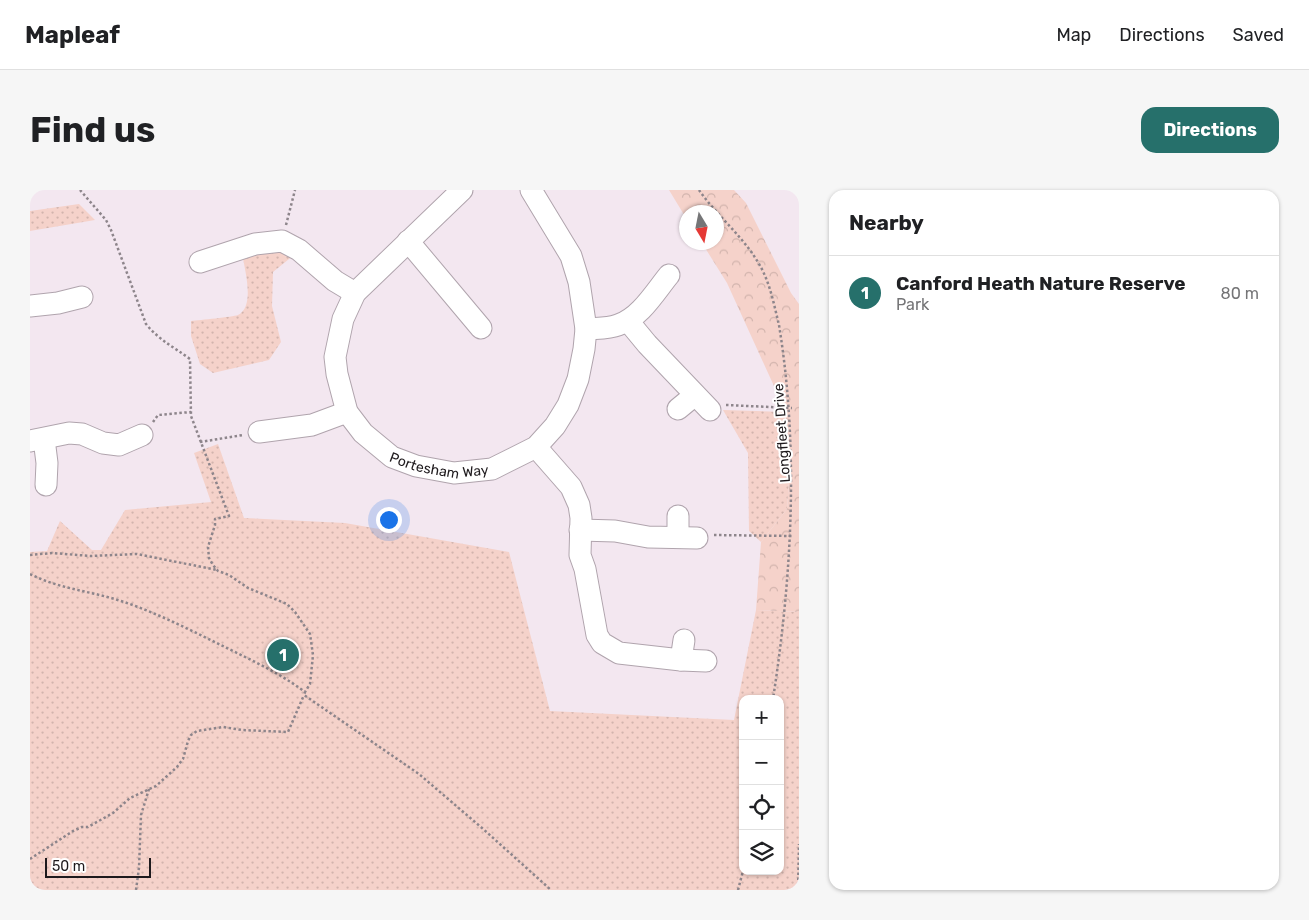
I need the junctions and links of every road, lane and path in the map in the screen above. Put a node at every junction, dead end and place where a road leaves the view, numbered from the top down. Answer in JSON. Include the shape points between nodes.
{"nodes":[{"id":1,"x":80,"y":190,"type":"edge"},
{"id":2,"x":295,"y":190,"type":"edge"},
{"id":3,"x":462,"y":190,"type":"edge"},
{"id":4,"x":531,"y":190,"type":"edge"},
{"id":5,"x":699,"y":190,"type":"edge"},
{"id":6,"x":282,"y":241,"type":"junction"},
{"id":7,"x":408,"y":241,"type":"junction"},
{"id":8,"x":200,"y":262,"type":"dead end"},
{"id":9,"x":669,"y":274,"type":"dead end"},
{"id":10,"x":355,"y":293,"type":"junction"},
{"id":11,"x":82,"y":297,"type":"dead end"},
{"id":12,"x":30,"y":306,"type":"edge"},
{"id":13,"x":628,"y":321,"type":"junction"},
{"id":14,"x":481,"y":328,"type":"dead end"},
{"id":15,"x":586,"y":329,"type":"junction"},
{"id":16,"x":702,"y":403,"type":"junction"},
{"id":17,"x":792,"y":408,"type":"junction"},
{"id":18,"x":678,"y":409,"type":"dead end"},
{"id":19,"x":191,"y":412,"type":"junction"},
{"id":20,"x":347,"y":412,"type":"junction"},
{"id":21,"x":794,"y":433,"type":"dead end"},
{"id":22,"x":142,"y":435,"type":"joint"},
{"id":23,"x":273,"y":437,"type":"joint"},
{"id":24,"x":37,"y":440,"type":"edge"},
{"id":25,"x":200,"y":442,"type":"junction"},
{"id":26,"x":536,"y":447,"type":"junction"},
{"id":27,"x":46,"y":485,"type":"dead end"},
{"id":28,"x":795,"y":497,"type":"dead end"},
{"id":29,"x":678,"y":516,"type":"dead end"},
{"id":30,"x":580,"y":530,"type":"junction"},
{"id":31,"x":793,"y":536,"type":"junction"},
{"id":32,"x":687,"y":538,"type":"junction"},
{"id":33,"x":30,"y":555,"type":"edge"},
{"id":34,"x":218,"y":571,"type":"junction"},
{"id":35,"x":30,"y":574,"type":"edge"},
{"id":36,"x":706,"y":661,"type":"dead end"},
{"id":37,"x":306,"y":692,"type":"junction"},
{"id":38,"x":774,"y":695,"type":"edge"},
{"id":39,"x":304,"y":696,"type":"junction"},
{"id":40,"x":149,"y":789,"type":"junction"},
{"id":41,"x":799,"y":844,"type":"edge"},
{"id":42,"x":30,"y":859,"type":"edge"},
{"id":43,"x":743,"y":875,"type":"edge"},
{"id":44,"x":136,"y":890,"type":"edge"},
{"id":45,"x":551,"y":890,"type":"edge"},
{"id":46,"x":738,"y":890,"type":"edge"},
{"id":47,"x":798,"y":890,"type":"edge"}],
"edges":[{"from":1,"to":19,"type":"path","via":[[111,230],[146,324],[154,334],[190,359]]},
{"from":2,"to":6,"type":"path"},
{"from":3,"to":7,"type":"street","name":"Portesham Way"},
{"from":4,"to":15,"type":"street","name":"Portesham Way","via":[[571,256],[579,282]]},
{"from":5,"to":17,"type":"path","name":"Longfleet Drive","via":[[760,264],[783,342]]},
{"from":6,"to":8,"type":"street","via":[[255,244]]},
{"from":6,"to":10,"type":"street","via":[[299,250],[335,281]]},
{"from":7,"to":10,"type":"street","name":"Portesham Way"},
{"from":7,"to":14,"type":"street"},
{"from":9,"to":13,"type":"street"},
{"from":10,"to":20,"type":"street","name":"Portesham Way","via":[[343,319],[335,357]]},
{"from":11,"to":12,"type":"street","via":[[56,293]]},
{"from":13,"to":15,"type":"street","via":[[608,328]]},
{"from":13,"to":16,"type":"street"},
{"from":15,"to":26,"type":"street","name":"Portesham Way","via":[[578,378],[568,405]]},
{"from":16,"to":17,"type":"path"},
{"from":16,"to":18,"type":"street"},
{"from":17,"to":21,"type":"path","name":"Longfleet Drive"},
{"from":19,"to":22,"type":"path","via":[[158,415]]},
{"from":19,"to":25,"type":"path"},
{"from":20,"to":23,"type":"street"},
{"from":20,"to":26,"type":"street","name":"Portesham Way","via":[[363,433],[392,458],[439,471],[454,473],[492,468]]},
{"from":22,"to":24,"type":"street","via":[[119,445],[69,433]]},
{"from":23,"to":25,"type":"path"},
{"from":24,"to":27,"type":"street","via":[[47,463]]},
{"from":25,"to":34,"type":"path","via":[[229,516],[215,519],[208,547],[208,558]]},
{"from":26,"to":30,"type":"street","via":[[576,494]]},
{"from":28,"to":31,"type":"path","name":"Longfleet Drive"},
{"from":29,"to":32,"type":"street"},
{"from":30,"to":32,"type":"street"},
{"from":30,"to":36,"type":"street","via":[[580,555],[597,636],[602,643],[619,653],[683,650]]},
{"from":31,"to":32,"type":"path","via":[[706,535]]},
{"from":31,"to":38,"type":"path","name":"Longfleet Drive"},
{"from":33,"to":34,"type":"path","via":[[137,554]]},
{"from":34,"to":37,"type":"path","via":[[287,604],[295,612],[310,634],[313,656]]},
{"from":35,"to":37,"type":"path","via":[[68,589],[132,604],[268,668]]},
{"from":37,"to":39,"type":"path"},
{"from":39,"to":40,"type":"path","via":[[288,732],[223,727],[197,731],[191,735],[177,767]]},
{"from":39,"to":45,"type":"path","via":[[418,774]]},
{"from":40,"to":42,"type":"path"},
{"from":40,"to":44,"type":"path","via":[[141,814]]},
{"from":41,"to":47,"type":"path"},
{"from":43,"to":46,"type":"path"}]}
